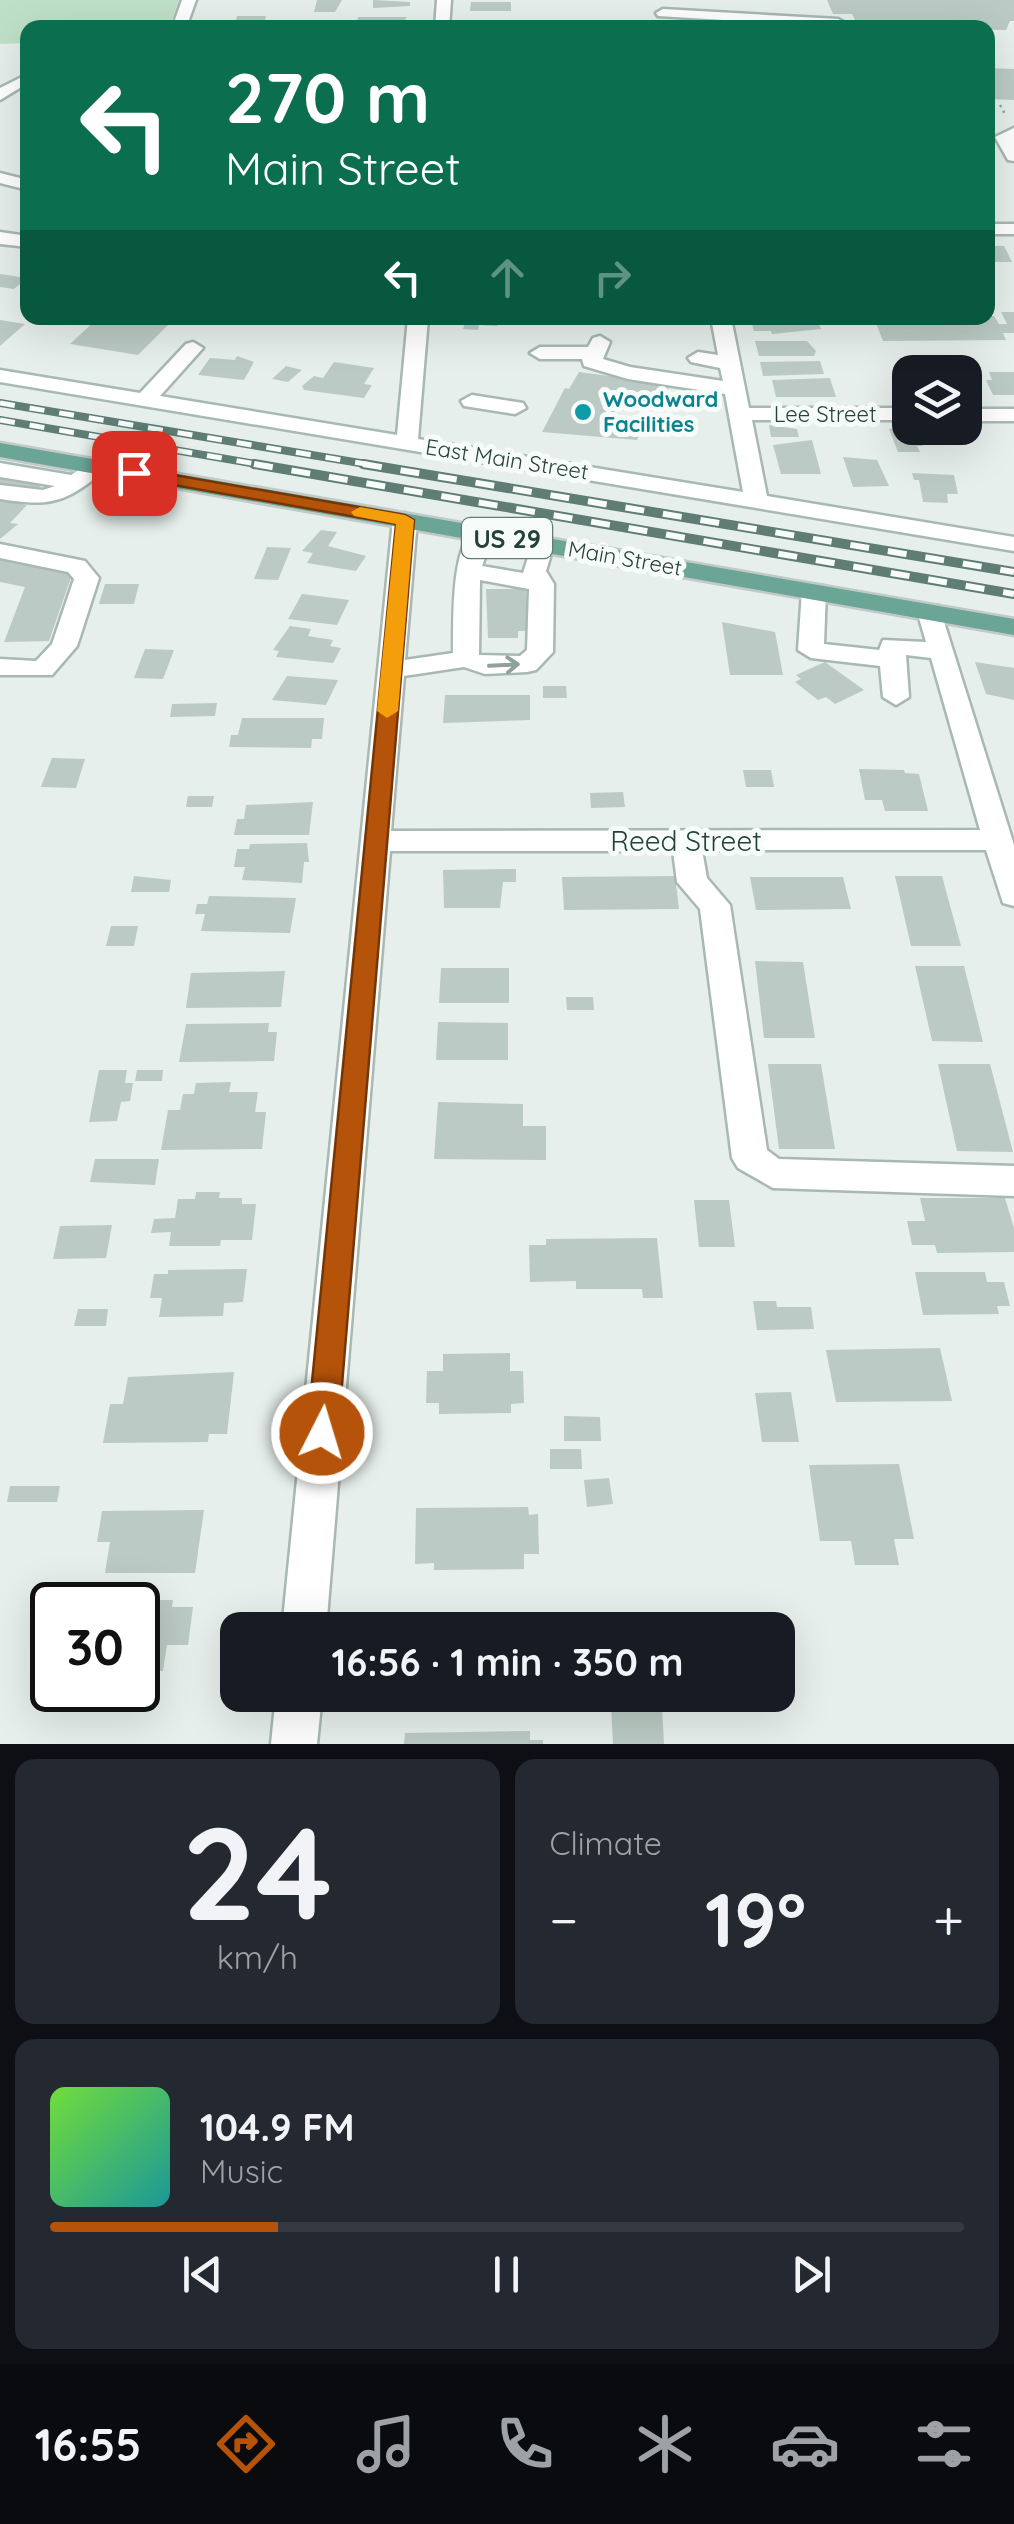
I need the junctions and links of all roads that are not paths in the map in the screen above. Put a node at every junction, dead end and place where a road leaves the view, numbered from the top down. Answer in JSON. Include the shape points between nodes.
{"nodes":[{"id":1,"x":663,"y":13,"type":"edge"},
{"id":2,"x":809,"y":20,"type":"edge"},
{"id":3,"x":1014,"y":133,"type":"edge"},
{"id":4,"x":1014,"y":156,"type":"edge"},
{"id":5,"x":417,"y":325,"type":"edge"},
{"id":6,"x":722,"y":325,"type":"edge"},
{"id":7,"x":193,"y":348,"type":"dead end"},
{"id":8,"x":540,"y":353,"type":"dead end"},
{"id":9,"x":698,"y":358,"type":"dead end"},
{"id":10,"x":730,"y":363,"type":"junction"},
{"id":11,"x":0,"y":376,"type":"edge"},
{"id":12,"x":735,"y":388,"type":"junction"},
{"id":13,"x":144,"y":400,"type":"junction"},
{"id":14,"x":472,"y":401,"type":"dead end"},
{"id":15,"x":515,"y":408,"type":"dead end"},
{"id":16,"x":740,"y":414,"type":"junction"},
{"id":17,"x":892,"y":414,"type":"edge"},
{"id":18,"x":982,"y":414,"type":"edge"},
{"id":19,"x":1014,"y":414,"type":"edge"},
{"id":20,"x":407,"y":443,"type":"junction"},
{"id":21,"x":2,"y":458,"type":"edge"},
{"id":22,"x":96,"y":466,"type":"junction"},
{"id":23,"x":76,"y":482,"type":"junction"},
{"id":24,"x":0,"y":492,"type":"edge"},
{"id":25,"x":756,"y":500,"type":"junction"},
{"id":26,"x":405,"y":520,"type":"junction"},
{"id":27,"x":482,"y":534,"type":"junction"},
{"id":28,"x":542,"y":544,"type":"junction"},
{"id":29,"x":1014,"y":544,"type":"edge"},
{"id":30,"x":0,"y":551,"type":"edge"},
{"id":31,"x":468,"y":571,"type":"junction"},
{"id":32,"x":542,"y":584,"type":"junction"},
{"id":33,"x":814,"y":591,"type":"junction"},
{"id":34,"x":882,"y":603,"type":"junction"},
{"id":35,"x":930,"y":612,"type":"junction"},
{"id":36,"x":1014,"y":627,"type":"edge"},
{"id":37,"x":942,"y":652,"type":"junction"},
{"id":38,"x":892,"y":653,"type":"junction"},
{"id":39,"x":466,"y":659,"type":"junction"},
{"id":40,"x":0,"y":667,"type":"edge"},
{"id":41,"x":391,"y":670,"type":"junction"},
{"id":42,"x":896,"y":697,"type":"dead end"},
{"id":43,"x":686,"y":840,"type":"junction"},
{"id":44,"x":998,"y":840,"type":"junction"},
{"id":45,"x":375,"y":841,"type":"junction"},
{"id":46,"x":1014,"y":895,"type":"edge"},
{"id":47,"x":1014,"y":1180,"type":"edge"},
{"id":48,"x":306,"y":1612,"type":"edge"},
{"id":49,"x":297,"y":1712,"type":"edge"},
{"id":50,"x":294,"y":1744,"type":"edge"}],
"edges":[{"from":1,"to":2,"type":"street"},
{"from":3,"to":4,"type":"street","via":[[1003,137]]},
{"from":5,"to":20,"type":"street"},
{"from":6,"to":10,"type":"street"},
{"from":7,"to":13,"type":"street"},
{"from":8,"to":12,"type":"street","via":[[597,348],[591,362],[628,373]]},
{"from":9,"to":10,"type":"street"},
{"from":10,"to":12,"type":"street"},
{"from":11,"to":13,"type":"street","name":"East Main Street","via":[[33,376]]},
{"from":12,"to":16,"type":"street"},
{"from":13,"to":20,"type":"street","name":"East Main Street"},
{"from":14,"to":15,"type":"street"},
{"from":16,"to":17,"type":"street","name":"Lee Street"},
{"from":16,"to":25,"type":"street"},
{"from":18,"to":19,"type":"street"},
{"from":20,"to":25,"type":"street","name":"East Main Street"},
{"from":21,"to":22,"type":"main road","name":"Main Street","number":"US 29"},
{"from":21,"to":23,"type":"street"},
{"from":22,"to":23,"type":"street"},
{"from":22,"to":26,"type":"main road","name":"Main Street","number":"US 29"},
{"from":23,"to":24,"type":"street","via":[[48,500]]},
{"from":25,"to":29,"type":"street","name":"East Main Street"},
{"from":26,"to":27,"type":"main road","name":"Main Street","number":"US 29"},
{"from":26,"to":41,"type":"street"},
{"from":27,"to":28,"type":"main road","name":"Main Street","number":"US 29"},
{"from":27,"to":31,"type":"street"},
{"from":28,"to":32,"type":"street","via":[[534,571]]},
{"from":28,"to":33,"type":"main road","name":"Main Street","number":"US 29"},
{"from":30,"to":40,"type":"street","via":[[76,566],[87,578],[64,646],[43,669]]},
{"from":31,"to":32,"type":"street"},
{"from":31,"to":39,"type":"street"},
{"from":39,"to":32,"type":"street","one_way":true,"via":[[485,666],[528,664],[540,652]]},
{"from":33,"to":34,"type":"main road","name":"Main Street","number":"US 29"},
{"from":33,"to":38,"type":"street","via":[[811,650]]},
{"from":34,"to":35,"type":"main road","name":"Main Street","number":"US 29"},
{"from":34,"to":38,"type":"street"},
{"from":35,"to":36,"type":"main road","name":"Main Street","number":"US 29"},
{"from":35,"to":37,"type":"street"},
{"from":37,"to":38,"type":"street"},
{"from":37,"to":44,"type":"street"},
{"from":38,"to":42,"type":"street"},
{"from":39,"to":41,"type":"street"},
{"from":41,"to":45,"type":"street"},
{"from":43,"to":44,"type":"street","name":"Reed Street"},
{"from":43,"to":45,"type":"street","name":"Reed Street"},
{"from":43,"to":47,"type":"street","via":[[692,882],[715,906],[750,1158],[773,1173]]},
{"from":44,"to":46,"type":"street"},
{"from":45,"to":48,"type":"street"},
{"from":49,"to":50,"type":"street"}]}
